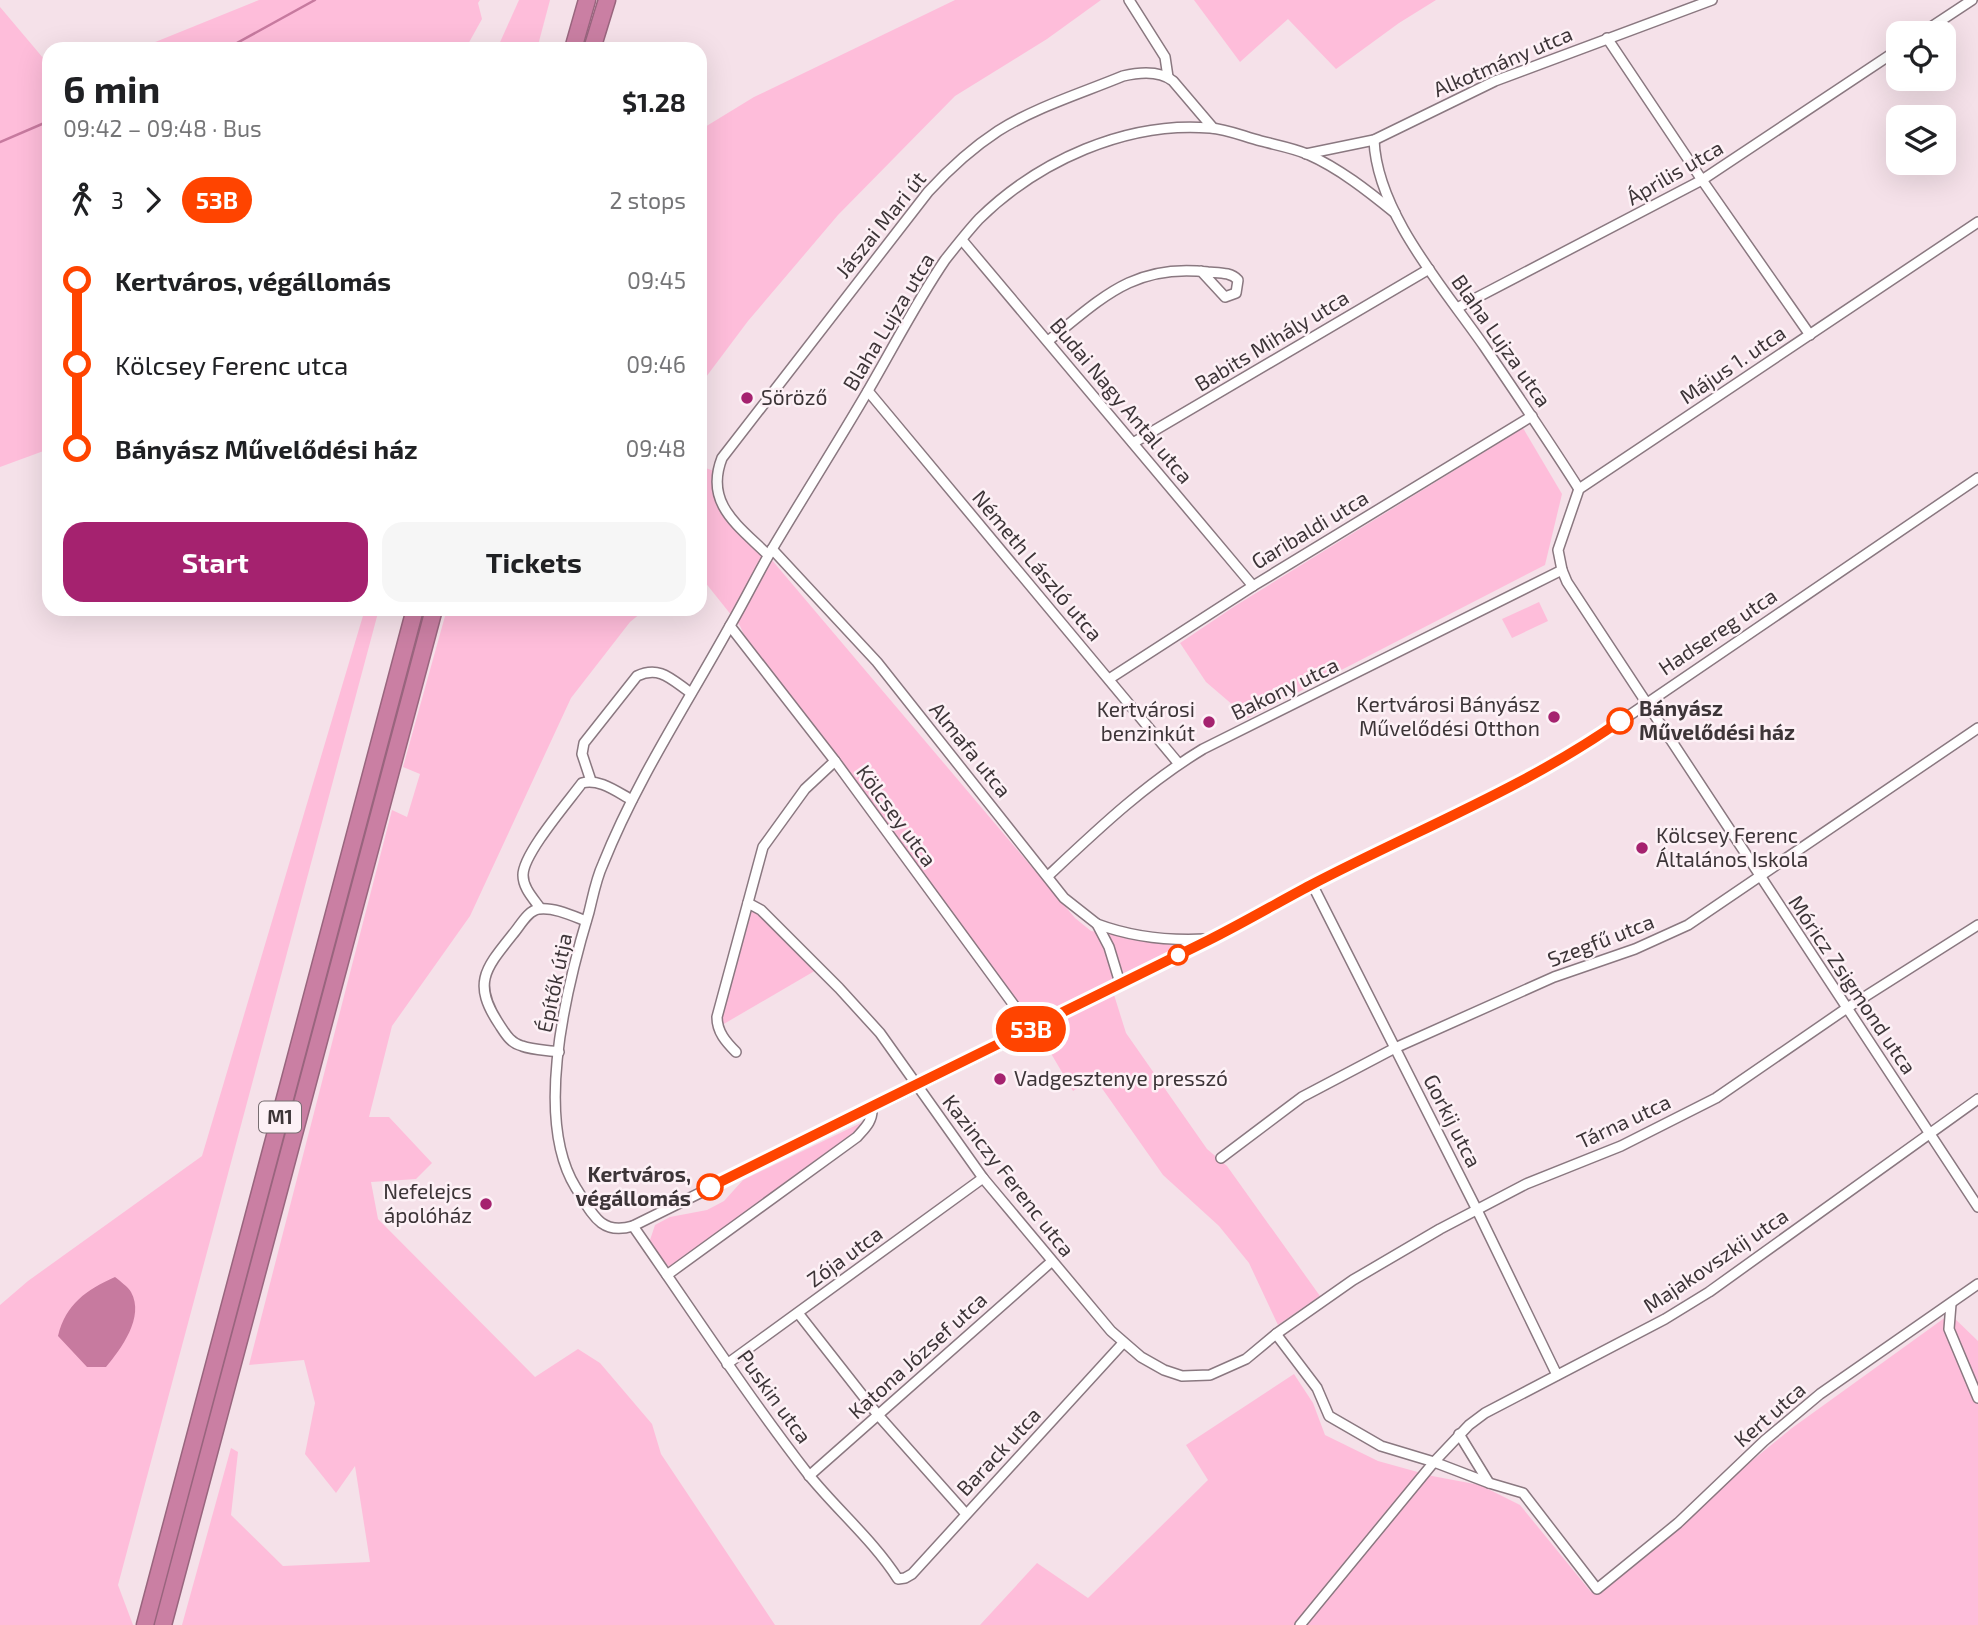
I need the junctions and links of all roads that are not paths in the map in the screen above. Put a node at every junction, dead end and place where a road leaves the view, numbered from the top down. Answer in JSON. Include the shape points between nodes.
{"nodes":[{"id":1,"x":587,"y":0,"type":"edge"},
{"id":2,"x":607,"y":0,"type":"edge"},
{"id":3,"x":1129,"y":0,"type":"edge"},
{"id":4,"x":1712,"y":0,"type":"edge"},
{"id":5,"x":1972,"y":0,"type":"edge"},
{"id":6,"x":1940,"y":21,"type":"edge"},
{"id":7,"x":1607,"y":38,"type":"junction"},
{"id":8,"x":575,"y":42,"type":"edge"},
{"id":9,"x":594,"y":42,"type":"edge"},
{"id":10,"x":1886,"y":58,"type":"edge"},
{"id":11,"x":1168,"y":77,"type":"junction"},
{"id":12,"x":1213,"y":128,"type":"junction"},
{"id":13,"x":1374,"y":140,"type":"junction"},
{"id":14,"x":1307,"y":154,"type":"junction"},
{"id":15,"x":1702,"y":180,"type":"junction"},
{"id":16,"x":1395,"y":213,"type":"junction"},
{"id":17,"x":1978,"y":222,"type":"edge"},
{"id":18,"x":961,"y":240,"type":"junction"},
{"id":19,"x":1429,"y":269,"type":"junction"},
{"id":20,"x":1201,"y":271,"type":"dead end"},
{"id":21,"x":1457,"y":308,"type":"junction"},
{"id":22,"x":1810,"y":335,"type":"junction"},
{"id":23,"x":1048,"y":341,"type":"junction"},
{"id":24,"x":868,"y":391,"type":"junction"},
{"id":25,"x":1532,"y":416,"type":"junction"},
{"id":26,"x":1133,"y":443,"type":"junction"},
{"id":27,"x":1978,"y":478,"type":"edge"},
{"id":28,"x":1578,"y":489,"type":"junction"},
{"id":29,"x":770,"y":552,"type":"junction"},
{"id":30,"x":1562,"y":570,"type":"junction"},
{"id":31,"x":1253,"y":586,"type":"junction"},
{"id":32,"x":413,"y":616,"type":"edge"},
{"id":33,"x":432,"y":616,"type":"edge"},
{"id":34,"x":730,"y":626,"type":"junction"},
{"id":35,"x":1109,"y":679,"type":"junction"},
{"id":36,"x":691,"y":693,"type":"junction"},
{"id":37,"x":1645,"y":703,"type":"junction"},
{"id":38,"x":1978,"y":728,"type":"edge"},
{"id":39,"x":835,"y":761,"type":"junction"},
{"id":40,"x":1179,"y":764,"type":"junction"},
{"id":41,"x":591,"y":780,"type":"junction"},
{"id":42,"x":632,"y":800,"type":"junction"},
{"id":43,"x":1048,"y":876,"type":"junction"},
{"id":44,"x":1759,"y":876,"type":"junction"},
{"id":45,"x":1312,"y":884,"type":"junction"},
{"id":46,"x":748,"y":903,"type":"junction"},
{"id":47,"x":540,"y":908,"type":"junction"},
{"id":48,"x":586,"y":920,"type":"junction"},
{"id":49,"x":1097,"y":924,"type":"junction"},
{"id":50,"x":1978,"y":925,"type":"edge"},
{"id":51,"x":1211,"y":939,"type":"junction"},
{"id":52,"x":1120,"y":983,"type":"junction"},
{"id":53,"x":1847,"y":1008,"type":"junction"},
{"id":54,"x":1026,"y":1032,"type":"junction"},
{"id":55,"x":1395,"y":1048,"type":"junction"},
{"id":56,"x":559,"y":1052,"type":"junction"},
{"id":57,"x":736,"y":1052,"type":"dead end"},
{"id":58,"x":916,"y":1085,"type":"junction"},
{"id":59,"x":1978,"y":1100,"type":"edge"},
{"id":60,"x":872,"y":1108,"type":"junction"},
{"id":61,"x":1929,"y":1132,"type":"junction"},
{"id":62,"x":1221,"y":1158,"type":"dead end"},
{"id":63,"x":983,"y":1178,"type":"junction"},
{"id":64,"x":1978,"y":1207,"type":"edge"},
{"id":65,"x":1477,"y":1210,"type":"junction"},
{"id":66,"x":633,"y":1226,"type":"junction"},
{"id":67,"x":620,"y":1230,"type":"joint"},
{"id":68,"x":1051,"y":1262,"type":"junction"},
{"id":69,"x":667,"y":1275,"type":"junction"},
{"id":70,"x":1978,"y":1284,"type":"edge"},
{"id":71,"x":1951,"y":1304,"type":"junction"},
{"id":72,"x":798,"y":1313,"type":"junction"},
{"id":73,"x":1276,"y":1334,"type":"junction"},
{"id":74,"x":1123,"y":1343,"type":"junction"},
{"id":75,"x":727,"y":1364,"type":"junction"},
{"id":76,"x":1557,"y":1375,"type":"junction"},
{"id":77,"x":1978,"y":1398,"type":"edge"},
{"id":78,"x":878,"y":1415,"type":"junction"},
{"id":79,"x":1459,"y":1434,"type":"junction"},
{"id":80,"x":1434,"y":1462,"type":"junction"},
{"id":81,"x":809,"y":1476,"type":"junction"},
{"id":82,"x":1489,"y":1483,"type":"junction"},
{"id":83,"x":966,"y":1514,"type":"junction"},
{"id":84,"x":898,"y":1579,"type":"joint"},
{"id":85,"x":145,"y":1625,"type":"edge"},
{"id":86,"x":163,"y":1625,"type":"edge"},
{"id":87,"x":1300,"y":1625,"type":"edge"}],
"edges":[{"from":1,"to":8,"type":"highway"},
{"from":2,"to":9,"type":"highway"},
{"from":3,"to":11,"type":"street","via":[[1165,57]]},
{"from":4,"to":7,"type":"street","name":"Alkotmány utca"},
{"from":5,"to":6,"type":"street"},
{"from":7,"to":13,"type":"street","name":"Alkotmány utca","via":[[1494,81]]},
{"from":7,"to":15,"type":"street"},
{"from":10,"to":15,"type":"street","name":"Április utca"},
{"from":11,"to":12,"type":"street"},
{"from":11,"to":29,"type":"street","name":"Jászai Mari út","via":[[1124,75],[1030,114],[974,148],[928,192],[722,458],[716,484],[721,505]]},
{"from":12,"to":14,"type":"street","name":"Blaha Lujza utca"},
{"from":12,"to":18,"type":"street","name":"Blaha Lujza utca","via":[[1159,129],[1088,148],[1022,184]]},
{"from":13,"to":14,"type":"street","name":"Alkotmány utca"},
{"from":13,"to":16,"type":"street","name":"Blaha Lujza utca","via":[[1379,176]]},
{"from":14,"to":16,"type":"street","name":"Blaha Lujza utca"},
{"from":15,"to":21,"type":"street","name":"Április utca"},
{"from":15,"to":22,"type":"street"},
{"from":16,"to":19,"type":"street","name":"Blaha Lujza utca"},
{"from":17,"to":22,"type":"street","name":"Május 1. utca"},
{"from":18,"to":23,"type":"street","name":"Budai Nagy Antal utca"},
{"from":18,"to":24,"type":"street","name":"Blaha Lujza utca","via":[[931,281]]},
{"from":19,"to":21,"type":"street","name":"Blaha Lujza utca"},
{"from":19,"to":26,"type":"street","name":"Babits Mihály utca"},
{"from":20,"to":23,"type":"street","via":[[1160,271],[1126,283]]},
{"from":21,"to":25,"type":"street","name":"Blaha Lujza utca"},
{"from":22,"to":28,"type":"street","name":"Május 1. utca"},
{"from":23,"to":26,"type":"street","name":"Budai Nagy Antal utca"},
{"from":24,"to":29,"type":"street","name":"Blaha Lujza utca"},
{"from":24,"to":35,"type":"street","name":"Németh László utca"},
{"from":25,"to":28,"type":"street","name":"Blaha Lujza utca"},
{"from":25,"to":31,"type":"street","name":"Garibaldi utca"},
{"from":26,"to":31,"type":"street","name":"Budai Nagy Antal utca"},
{"from":27,"to":37,"type":"street","name":"Hadsereg utca"},
{"from":28,"to":30,"type":"street","via":[[1558,550]]},
{"from":29,"to":34,"type":"street","name":"Építők útja"},
{"from":29,"to":43,"type":"street","name":"Almafa utca","via":[[877,662]]},
{"from":30,"to":37,"type":"street","name":"Móricz Zsigmond utca"},
{"from":30,"to":40,"type":"street","name":"Bakony utca"},
{"from":31,"to":35,"type":"street","name":"Garibaldi utca"},
{"from":32,"to":85,"type":"highway","number":"M1"},
{"from":33,"to":86,"type":"highway","number":"M1"},
{"from":34,"to":36,"type":"street","name":"Építők útja"},
{"from":34,"to":39,"type":"street","name":"Kölcsey utca"},
{"from":35,"to":40,"type":"street","name":"Németh László utca"},
{"from":36,"to":41,"type":"street","via":[[659,672],[637,676],[584,743],[582,754]]},
{"from":36,"to":42,"type":"street","name":"Építők útja"},
{"from":37,"to":44,"type":"street","name":"Móricz Zsigmond utca"},
{"from":37,"to":45,"type":"street","name":"Hadsereg utca","via":[[1602,734],[1506,788]]},
{"from":38,"to":44,"type":"street","name":"Szegfű utca"},
{"from":39,"to":46,"type":"street","via":[[805,789],[763,847]]},
{"from":39,"to":54,"type":"street","name":"Kölcsey utca","via":[[1016,1008]]},
{"from":40,"to":43,"type":"street","name":"Bakony utca","via":[[1116,813]]},
{"from":41,"to":42,"type":"street"},
{"from":41,"to":47,"type":"street","name":"Építők útja","via":[[582,783],[526,860],[526,890]]},
{"from":42,"to":48,"type":"street","name":"Építők útja","via":[[601,867]]},
{"from":43,"to":49,"type":"street","name":"Almafa utca","via":[[1064,898]]},
{"from":44,"to":53,"type":"street","name":"Móricz Zsigmond utca"},
{"from":44,"to":55,"type":"street","name":"Szegfű utca","via":[[1688,925],[1553,977]]},
{"from":45,"to":51,"type":"street","name":"Hadsereg utca"},
{"from":45,"to":55,"type":"street","name":"Gorkij utca"},
{"from":46,"to":57,"type":"street","via":[[717,1017],[724,1040]]},
{"from":46,"to":58,"type":"street","name":"Kazinczy Ferenc utca","via":[[761,910],[839,988],[880,1033]]},
{"from":47,"to":48,"type":"street","name":"Építők útja"},
{"from":47,"to":56,"type":"street","name":"Építők útja","via":[[532,911],[500,950],[485,974],[483,994],[510,1040]]},
{"from":48,"to":56,"type":"street","name":"Építők útja"},
{"from":49,"to":51,"type":"street","name":"Hadsereg utca","via":[[1156,939]]},
{"from":49,"to":52,"type":"street","name":"Almafa utca","via":[[1110,947]]},
{"from":50,"to":53,"type":"street","name":"Tárna utca"},
{"from":51,"to":52,"type":"street","name":"Hadsereg utca"},
{"from":52,"to":54,"type":"street","name":"Hadsereg utca"},
{"from":53,"to":61,"type":"street","name":"Móricz Zsigmond utca"},
{"from":53,"to":65,"type":"street","name":"Tárna utca","via":[[1716,1098]]},
{"from":54,"to":58,"type":"street","name":"Hadsereg utca"},
{"from":55,"to":62,"type":"street","name":"Szegfű utca","via":[[1303,1097]]},
{"from":55,"to":65,"type":"street","name":"Gorkij utca"},
{"from":56,"to":67,"type":"street","name":"Építők útja","via":[[561,1156],[596,1218],[605,1227]]},
{"from":58,"to":60,"type":"street","name":"Hadsereg utca"},
{"from":58,"to":63,"type":"street","name":"Kazinczy Ferenc utca"},
{"from":59,"to":61,"type":"street","name":"Majakovszkij utca"},
{"from":60,"to":66,"type":"street","name":"Hadsereg utca"},
{"from":60,"to":69,"type":"street","via":[[869,1123],[857,1137]]},
{"from":61,"to":64,"type":"street","name":"Móricz Zsigmond utca"},
{"from":61,"to":76,"type":"street","name":"Majakovszkij utca","via":[[1709,1292]]},
{"from":63,"to":68,"type":"street","name":"Kazinczy Ferenc utca"},
{"from":63,"to":72,"type":"street","name":"Zója utca"},
{"from":65,"to":73,"type":"street","name":"Tárna utca","via":[[1385,1261]]},
{"from":65,"to":76,"type":"street","name":"Gorkij utca"},
{"from":66,"to":67,"type":"street","name":"Hadsereg utca"},
{"from":66,"to":69,"type":"street","name":"Puskin utca"},
{"from":68,"to":74,"type":"street","name":"Kazinczy Ferenc utca"},
{"from":68,"to":78,"type":"street","name":"Katona József utca"},
{"from":69,"to":75,"type":"street","name":"Puskin utca"},
{"from":70,"to":71,"type":"street","name":"Kert utca"},
{"from":71,"to":77,"type":"street","via":[[1949,1329]]},
{"from":71,"to":82,"type":"street","name":"Kert utca","via":[[1820,1394],[1678,1523],[1597,1589],[1523,1493]]},
{"from":72,"to":75,"type":"street","name":"Zója utca"},
{"from":72,"to":78,"type":"street"},
{"from":73,"to":74,"type":"street","name":"Kazinczy Ferenc utca","via":[[1245,1359],[1210,1375],[1182,1376],[1164,1370]]},
{"from":73,"to":80,"type":"street","via":[[1317,1388],[1329,1416],[1381,1446]]},
{"from":74,"to":83,"type":"street","name":"Barack utca"},
{"from":75,"to":81,"type":"street","name":"Puskin utca"},
{"from":76,"to":79,"type":"street","name":"Majakovszkij utca","via":[[1485,1413]]},
{"from":78,"to":81,"type":"street","name":"Katona József utca"},
{"from":78,"to":83,"type":"street"},
{"from":79,"to":80,"type":"street","name":"Majakovszkij utca"},
{"from":79,"to":82,"type":"street"},
{"from":80,"to":82,"type":"street"},
{"from":80,"to":87,"type":"street","name":"Majakovszkij utca"},
{"from":81,"to":84,"type":"street","name":"Puskin utca","via":[[885,1558]]},
{"from":83,"to":84,"type":"street","name":"Barack utca","via":[[912,1574]]}]}
